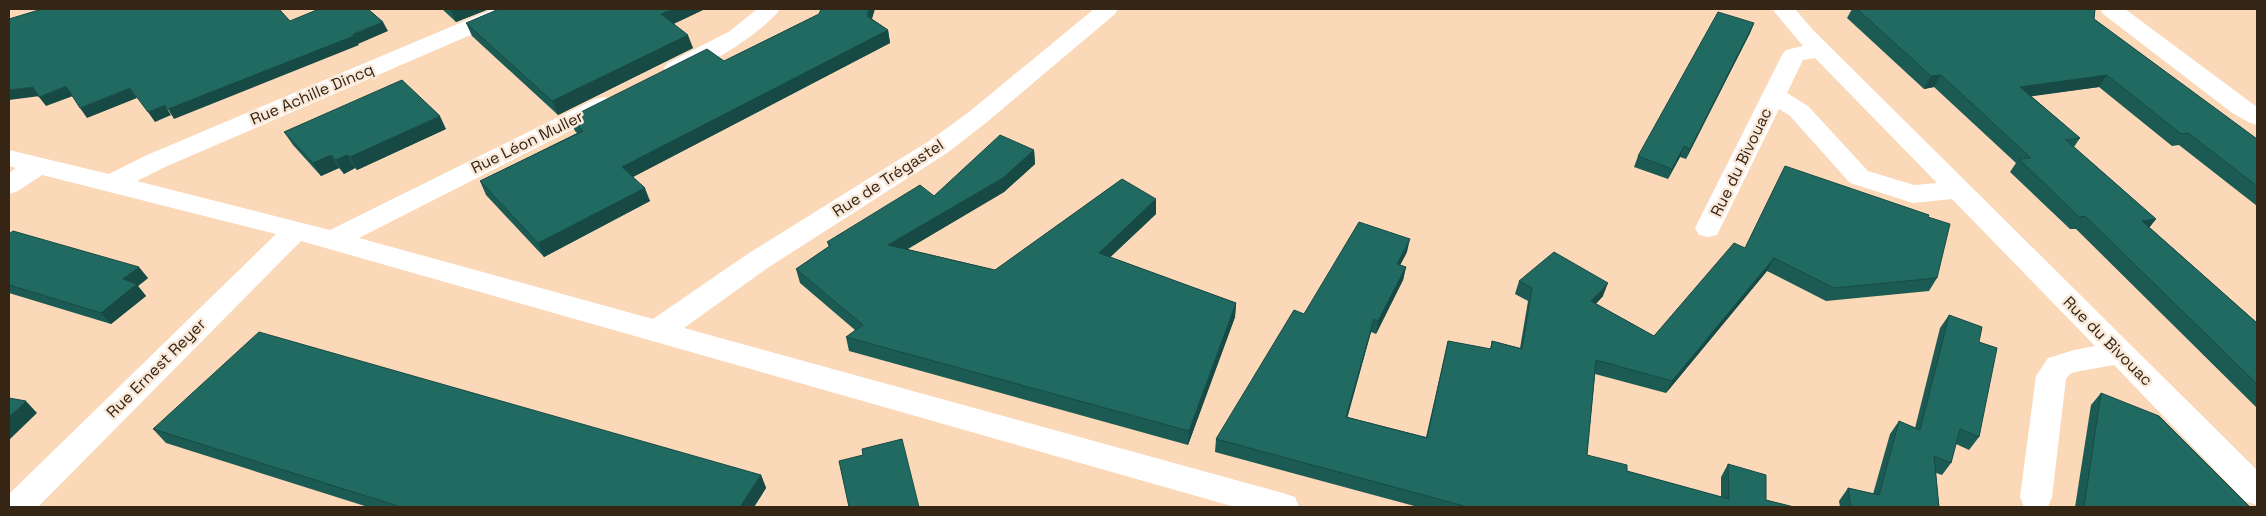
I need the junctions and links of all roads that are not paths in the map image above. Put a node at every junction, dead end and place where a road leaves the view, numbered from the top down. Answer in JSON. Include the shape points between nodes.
{"nodes":[{"id":1,"x":512,"y":9,"type":"edge"},
{"id":2,"x":769,"y":9,"type":"edge"},
{"id":3,"x":1107,"y":9,"type":"edge"},
{"id":4,"x":1783,"y":9,"type":"edge"},
{"id":5,"x":2111,"y":9,"type":"edge"},
{"id":6,"x":1820,"y":50,"type":"junction"},
{"id":7,"x":658,"y":77,"type":"edge"},
{"id":8,"x":623,"y":95,"type":"edge"},
{"id":9,"x":1774,"y":96,"type":"junction"},
{"id":10,"x":2257,"y":117,"type":"edge"},
{"id":11,"x":9,"y":158,"type":"edge"},
{"id":12,"x":39,"y":165,"type":"junction"},
{"id":13,"x":114,"y":183,"type":"junction"},
{"id":14,"x":9,"y":186,"type":"edge"},
{"id":15,"x":1959,"y":190,"type":"junction"},
{"id":16,"x":1708,"y":228,"type":"dead end"},
{"id":17,"x":296,"y":230,"type":"junction"},
{"id":18,"x":333,"y":240,"type":"junction"},
{"id":19,"x":658,"y":331,"type":"junction"},
{"id":20,"x":2120,"y":353,"type":"junction"},
{"id":21,"x":2257,"y":491,"type":"edge"},
{"id":22,"x":2036,"y":498,"type":"dead end"},
{"id":23,"x":1262,"y":504,"type":"edge"},
{"id":24,"x":17,"y":507,"type":"edge"}],
"edges":[{"from":1,"to":13,"type":"street","name":"Rue Achille Dincq","via":[[156,161]]},
{"from":2,"to":7,"type":"street","via":[[744,33]]},
{"from":3,"to":19,"type":"street","name":"Rue de Trégastel","via":[[978,117],[938,146],[759,260]]},
{"from":4,"to":6,"type":"street","name":"Rue du Bivouac"},
{"from":5,"to":10,"type":"street"},
{"from":6,"to":9,"type":"street","name":"Rue du Bivouac","via":[[1794,55]]},
{"from":6,"to":15,"type":"street","name":"Rue du Bivouac"},
{"from":8,"to":18,"type":"street","name":"Rue Léon Muller"},
{"from":9,"to":15,"type":"street","name":"Rue du Bivouac","via":[[1799,111],[1860,177],[1913,194]]},
{"from":9,"to":16,"type":"street","name":"Rue du Bivouac"},
{"from":11,"to":12,"type":"street"},
{"from":12,"to":13,"type":"street"},
{"from":12,"to":14,"type":"street"},
{"from":13,"to":17,"type":"street"},
{"from":15,"to":20,"type":"street","name":"Rue du Bivouac"},
{"from":17,"to":18,"type":"street"},
{"from":17,"to":24,"type":"street","name":"Rue Ernest Reyer"},
{"from":18,"to":19,"type":"street"},
{"from":19,"to":23,"type":"street"},
{"from":20,"to":21,"type":"street","name":"Rue du Bivouac"},
{"from":20,"to":22,"type":"street","via":[[2059,366],[2051,376]]}]}
